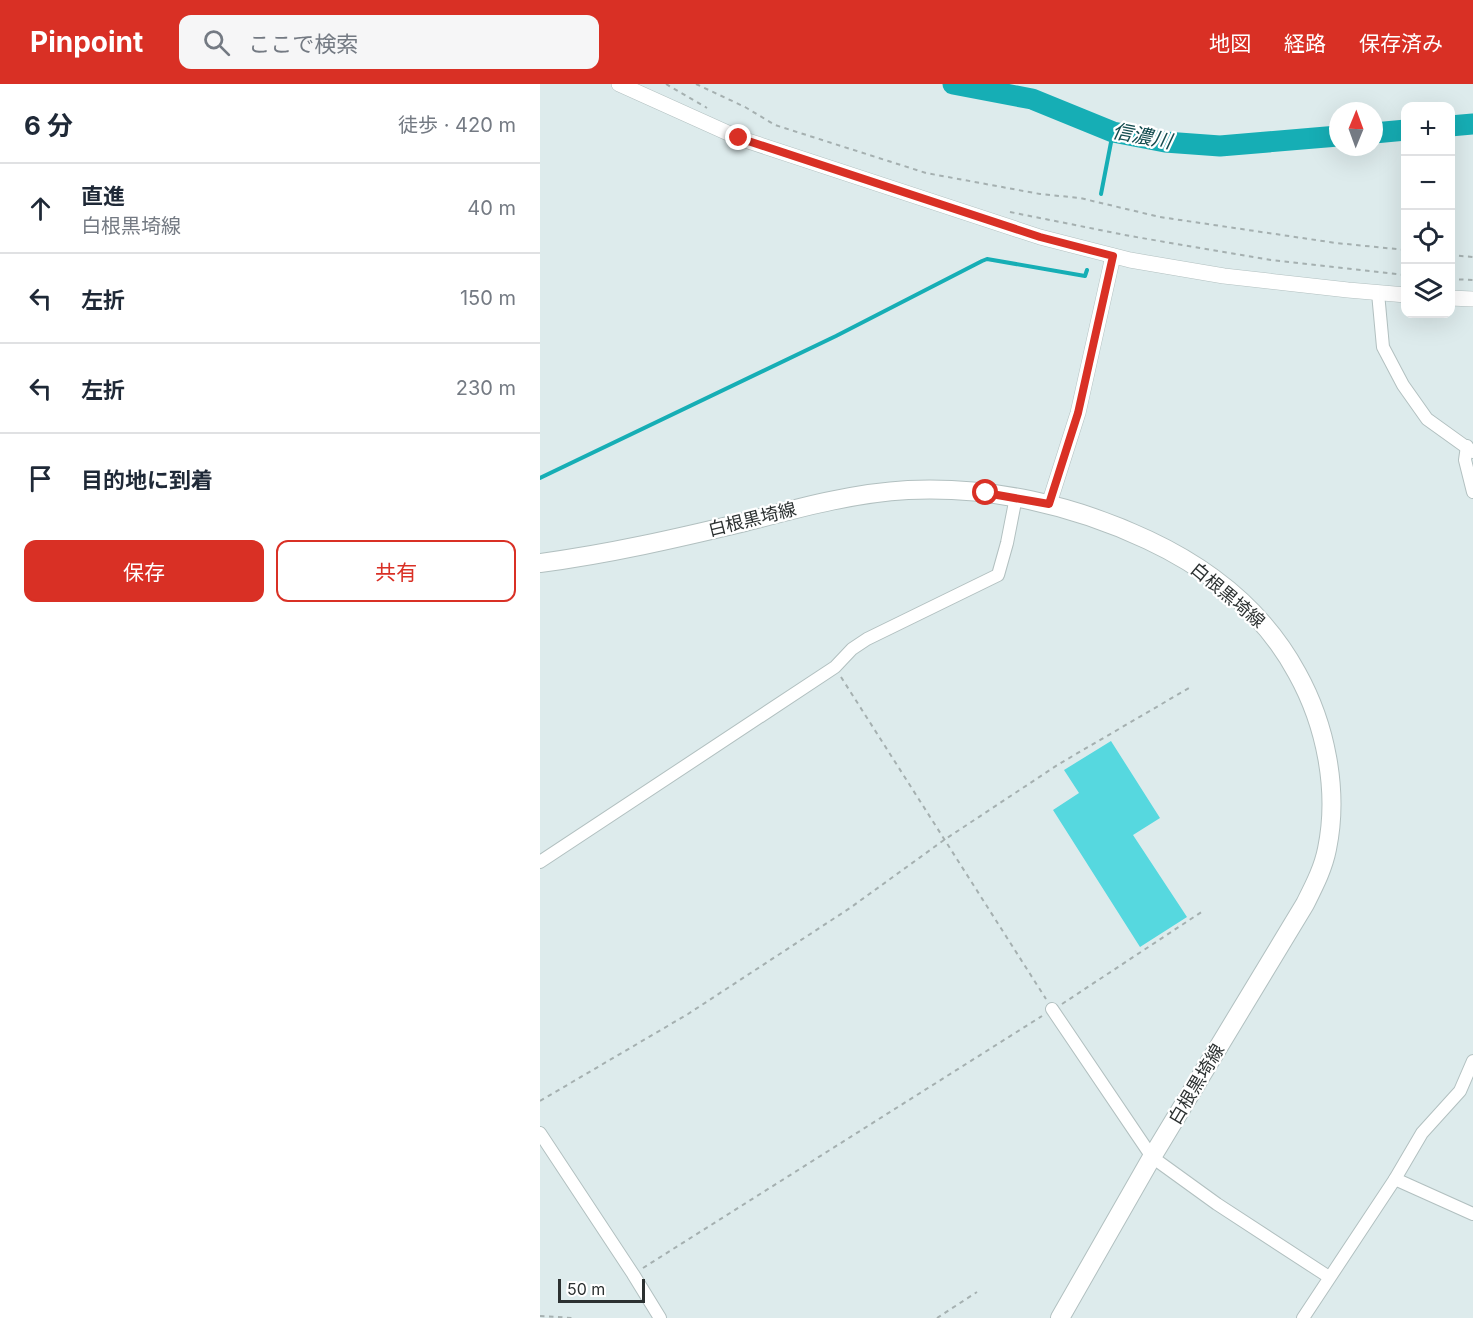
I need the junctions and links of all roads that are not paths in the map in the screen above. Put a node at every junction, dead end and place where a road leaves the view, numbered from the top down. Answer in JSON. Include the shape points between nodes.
{"nodes":[{"id":1,"x":620,"y":84,"type":"edge"},
{"id":2,"x":1113,"y":256,"type":"junction"},
{"id":3,"x":1378,"y":293,"type":"junction"},
{"id":4,"x":1401,"y":295,"type":"edge"},
{"id":5,"x":1455,"y":298,"type":"edge"},
{"id":6,"x":1473,"y":299,"type":"edge"},
{"id":7,"x":1470,"y":449,"type":"edge"},
{"id":8,"x":1473,"y":492,"type":"edge"},
{"id":9,"x":1017,"y":497,"type":"junction"},
{"id":10,"x":1049,"y":504,"type":"junction"},
{"id":11,"x":540,"y":563,"type":"edge"},
{"id":12,"x":540,"y":862,"type":"edge"},
{"id":13,"x":1052,"y":1009,"type":"road end"},
{"id":14,"x":1473,"y":1061,"type":"edge"},
{"id":15,"x":540,"y":1133,"type":"edge"},
{"id":16,"x":1152,"y":1157,"type":"junction"},
{"id":17,"x":1395,"y":1179,"type":"junction"},
{"id":18,"x":1473,"y":1214,"type":"edge"},
{"id":19,"x":1329,"y":1277,"type":"junction"},
{"id":20,"x":660,"y":1318,"type":"edge"},
{"id":21,"x":1060,"y":1318,"type":"edge"},
{"id":22,"x":1303,"y":1318,"type":"edge"}],
"edges":[{"from":1,"to":2,"type":"street","via":[[739,138],[1040,237]]},
{"from":2,"to":3,"type":"street","via":[[1224,276]]},
{"from":2,"to":10,"type":"street","via":[[1078,413]]},
{"from":3,"to":4,"type":"street"},
{"from":3,"to":7,"type":"street","via":[[1383,347],[1402,385],[1427,419]]},
{"from":5,"to":6,"type":"street"},
{"from":7,"to":8,"type":"street","via":[[1465,460]]},
{"from":9,"to":10,"type":"main road","name":"白根黒埼線"},
{"from":9,"to":11,"type":"main road","name":"白根黒埼線","via":[[936,489],[857,496]]},
{"from":9,"to":12,"type":"street","via":[[998,575],[867,639],[835,667]]},
{"from":10,"to":16,"type":"main road","name":"白根黒埼線","via":[[1167,549],[1196,566],[1253,611],[1273,634],[1307,689],[1326,752],[1331,819],[1318,879]]},
{"from":13,"to":16,"type":"street"},
{"from":14,"to":17,"type":"street","via":[[1460,1091],[1422,1133]]},
{"from":15,"to":20,"type":"street"},
{"from":16,"to":19,"type":"street"},
{"from":16,"to":21,"type":"main road","name":"白根黒埼線"},
{"from":17,"to":18,"type":"street"},
{"from":17,"to":19,"type":"street"},
{"from":19,"to":22,"type":"street"}]}
